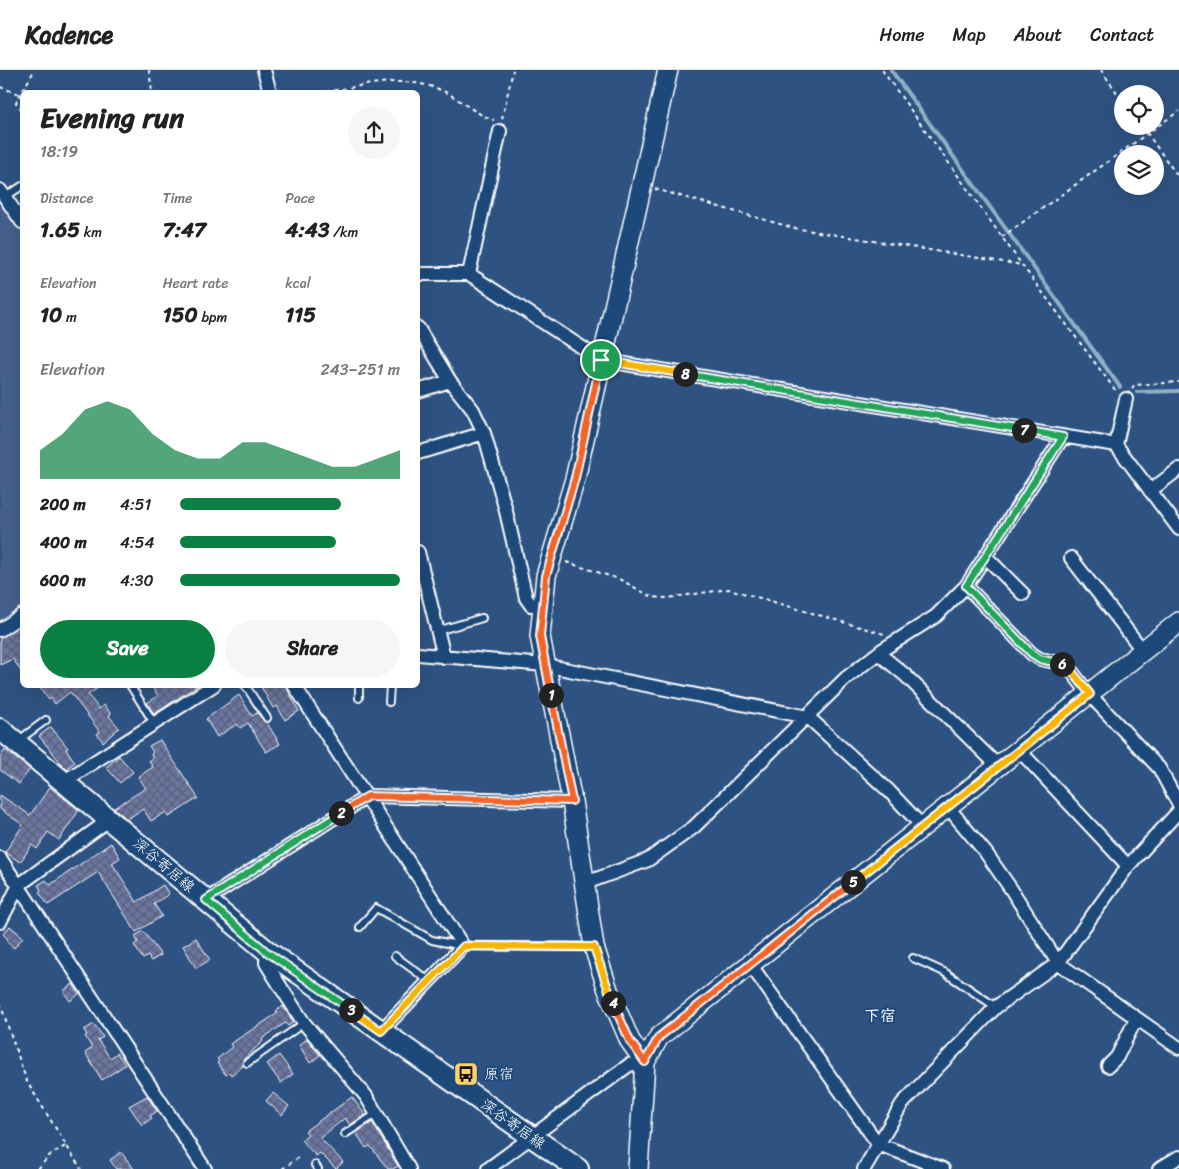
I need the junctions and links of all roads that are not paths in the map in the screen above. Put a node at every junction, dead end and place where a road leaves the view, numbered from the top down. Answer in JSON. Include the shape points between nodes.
{"nodes":[{"id":1,"x":264,"y":70,"type":"edge"},
{"id":2,"x":668,"y":70,"type":"edge"},
{"id":3,"x":269,"y":90,"type":"edge"},
{"id":4,"x":500,"y":131,"type":"dead end"},
{"id":5,"x":20,"y":187,"type":"edge"},
{"id":6,"x":3,"y":194,"type":"edge"},
{"id":7,"x":20,"y":219,"type":"edge"},
{"id":8,"x":420,"y":274,"type":"edge"},
{"id":9,"x":469,"y":274,"type":"junction"},
{"id":10,"x":420,"y":331,"type":"edge"},
{"id":11,"x":601,"y":360,"type":"junction"},
{"id":12,"x":450,"y":381,"type":"junction"},
{"id":13,"x":420,"y":390,"type":"edge"},
{"id":14,"x":1126,"y":399,"type":"road end"},
{"id":15,"x":484,"y":433,"type":"junction"},
{"id":16,"x":1063,"y":437,"type":"junction"},
{"id":17,"x":1116,"y":445,"type":"junction"},
{"id":18,"x":420,"y":452,"type":"edge"},
{"id":19,"x":1179,"y":469,"type":"edge"},
{"id":20,"x":1150,"y":491,"type":"junction"},
{"id":21,"x":1179,"y":529,"type":"edge"},
{"id":22,"x":985,"y":556,"type":"junction"},
{"id":23,"x":1071,"y":558,"type":"dead end"},
{"id":24,"x":420,"y":560,"type":"edge"},
{"id":25,"x":966,"y":586,"type":"junction"},
{"id":26,"x":1023,"y":594,"type":"dead end"},
{"id":27,"x":542,"y":605,"type":"junction"},
{"id":28,"x":20,"y":616,"type":"edge"},
{"id":29,"x":482,"y":618,"type":"dead end"},
{"id":30,"x":1179,"y":622,"type":"edge"},
{"id":31,"x":0,"y":630,"type":"edge"},
{"id":32,"x":437,"y":631,"type":"junction"},
{"id":33,"x":1142,"y":651,"type":"junction"},
{"id":34,"x":878,"y":653,"type":"junction"},
{"id":35,"x":420,"y":654,"type":"edge"},
{"id":36,"x":444,"y":657,"type":"junction"},
{"id":37,"x":544,"y":665,"type":"junction"},
{"id":38,"x":132,"y":688,"type":"edge"},
{"id":39,"x":209,"y":688,"type":"edge"},
{"id":40,"x":247,"y":688,"type":"edge"},
{"id":41,"x":296,"y":688,"type":"edge"},
{"id":42,"x":359,"y":688,"type":"edge"},
{"id":43,"x":390,"y":688,"type":"edge"},
{"id":44,"x":1090,"y":694,"type":"junction"},
{"id":45,"x":359,"y":698,"type":"dead end"},
{"id":46,"x":389,"y":702,"type":"dead end"},
{"id":47,"x":267,"y":718,"type":"dead end"},
{"id":48,"x":808,"y":718,"type":"junction"},
{"id":49,"x":46,"y":720,"type":"dead end"},
{"id":50,"x":154,"y":723,"type":"junction"},
{"id":51,"x":0,"y":728,"type":"edge"},
{"id":52,"x":16,"y":742,"type":"junction"},
{"id":53,"x":1019,"y":750,"type":"junction"},
{"id":54,"x":998,"y":766,"type":"junction"},
{"id":55,"x":63,"y":782,"type":"junction"},
{"id":56,"x":368,"y":796,"type":"junction"},
{"id":57,"x":572,"y":801,"type":"junction"},
{"id":58,"x":1179,"y":804,"type":"edge"},
{"id":59,"x":947,"y":806,"type":"junction"},
{"id":60,"x":1179,"y":811,"type":"edge"},
{"id":61,"x":109,"y":820,"type":"junction"},
{"id":62,"x":922,"y":826,"type":"junction"},
{"id":63,"x":0,"y":858,"type":"edge"},
{"id":64,"x":1128,"y":866,"type":"junction"},
{"id":65,"x":19,"y":884,"type":"junction"},
{"id":66,"x":583,"y":884,"type":"junction"},
{"id":67,"x":206,"y":900,"type":"junction"},
{"id":68,"x":0,"y":922,"type":"edge"},
{"id":69,"x":360,"y":927,"type":"dead end"},
{"id":70,"x":464,"y":946,"type":"junction"},
{"id":71,"x":594,"y":947,"type":"junction"},
{"id":72,"x":267,"y":952,"type":"junction"},
{"id":73,"x":396,"y":956,"type":"dead end"},
{"id":74,"x":914,"y":958,"type":"dead end"},
{"id":75,"x":1058,"y":963,"type":"junction"},
{"id":76,"x":750,"y":964,"type":"junction"},
{"id":77,"x":429,"y":981,"type":"junction"},
{"id":78,"x":996,"y":1007,"type":"junction"},
{"id":79,"x":1136,"y":1019,"type":"junction"},
{"id":80,"x":304,"y":1023,"type":"junction"},
{"id":81,"x":381,"y":1031,"type":"junction"},
{"id":82,"x":1179,"y":1048,"type":"edge"},
{"id":83,"x":247,"y":1062,"type":"dead end"},
{"id":84,"x":645,"y":1062,"type":"junction"},
{"id":85,"x":1108,"y":1066,"type":"dead end"},
{"id":86,"x":376,"y":1114,"type":"junction"},
{"id":87,"x":345,"y":1134,"type":"dead end"},
{"id":88,"x":532,"y":1137,"type":"junction"},
{"id":89,"x":878,"y":1144,"type":"junction"},
{"id":90,"x":1179,"y":1157,"type":"edge"},
{"id":91,"x":205,"y":1169,"type":"edge"},
{"id":92,"x":409,"y":1169,"type":"edge"},
{"id":93,"x":488,"y":1169,"type":"edge"},
{"id":94,"x":578,"y":1169,"type":"edge"},
{"id":95,"x":638,"y":1169,"type":"edge"},
{"id":96,"x":864,"y":1169,"type":"edge"},
{"id":97,"x":943,"y":1169,"type":"edge"},
{"id":98,"x":1159,"y":1169,"type":"edge"}],
"edges":[{"from":1,"to":3,"type":"street"},
{"from":2,"to":11,"type":"street"},
{"from":4,"to":9,"type":"street"},
{"from":5,"to":6,"type":"lane"},
{"from":6,"to":7,"type":"street"},
{"from":8,"to":9,"type":"street"},
{"from":9,"to":11,"type":"street"},
{"from":10,"to":12,"type":"street"},
{"from":11,"to":16,"type":"street"},
{"from":11,"to":27,"type":"street"},
{"from":12,"to":13,"type":"street"},
{"from":12,"to":15,"type":"street","via":[[473,410]]},
{"from":14,"to":17,"type":"street"},
{"from":15,"to":18,"type":"street"},
{"from":15,"to":27,"type":"street","via":[[506,507],[526,598],[531,605]]},
{"from":16,"to":17,"type":"street"},
{"from":16,"to":22,"type":"street"},
{"from":17,"to":20,"type":"street"},
{"from":19,"to":20,"type":"street"},
{"from":20,"to":21,"type":"street"},
{"from":22,"to":25,"type":"street"},
{"from":22,"to":26,"type":"street"},
{"from":23,"to":33,"type":"street"},
{"from":24,"to":32,"type":"street"},
{"from":25,"to":34,"type":"street","via":[[936,616]]},
{"from":25,"to":44,"type":"street","via":[[1032,654],[1040,659],[1066,664]]},
{"from":27,"to":37,"type":"street","via":[[540,636]]},
{"from":28,"to":31,"type":"street"},
{"from":29,"to":32,"type":"lane"},
{"from":30,"to":33,"type":"street"},
{"from":32,"to":36,"type":"street"},
{"from":33,"to":44,"type":"street"},
{"from":34,"to":48,"type":"street","via":[[846,678]]},
{"from":34,"to":54,"type":"street"},
{"from":35,"to":36,"type":"street"},
{"from":36,"to":37,"type":"street"},
{"from":37,"to":48,"type":"street"},
{"from":37,"to":57,"type":"street"},
{"from":38,"to":50,"type":"lane"},
{"from":39,"to":50,"type":"street"},
{"from":40,"to":47,"type":"lane"},
{"from":41,"to":56,"type":"street"},
{"from":42,"to":45,"type":"lane"},
{"from":43,"to":46,"type":"lane"},
{"from":44,"to":53,"type":"street"},
{"from":44,"to":58,"type":"street","via":[[1159,768]]},
{"from":48,"to":62,"type":"street","via":[[889,791]]},
{"from":48,"to":66,"type":"street","via":[[694,827],[648,860]]},
{"from":49,"to":52,"type":"lane"},
{"from":50,"to":55,"type":"street"},
{"from":51,"to":52,"type":"main road","name":"深谷寄居線"},
{"from":52,"to":55,"type":"main road","name":"深谷寄居線"},
{"from":53,"to":54,"type":"street"},
{"from":53,"to":64,"type":"street"},
{"from":54,"to":59,"type":"street"},
{"from":55,"to":61,"type":"main road","name":"深谷寄居線"},
{"from":56,"to":57,"type":"street"},
{"from":56,"to":67,"type":"street"},
{"from":56,"to":70,"type":"street"},
{"from":57,"to":66,"type":"street"},
{"from":59,"to":62,"type":"street"},
{"from":59,"to":75,"type":"street","via":[[1006,882]]},
{"from":60,"to":64,"type":"street"},
{"from":61,"to":65,"type":"street"},
{"from":61,"to":67,"type":"main road","name":"深谷寄居線"},
{"from":62,"to":76,"type":"street"},
{"from":63,"to":65,"type":"street"},
{"from":64,"to":75,"type":"street"},
{"from":65,"to":68,"type":"street"},
{"from":65,"to":91,"type":"street"},
{"from":66,"to":71,"type":"street"},
{"from":67,"to":72,"type":"main road","name":"深谷寄居線"},
{"from":69,"to":70,"type":"lane","via":[[376,908],[432,940]]},
{"from":70,"to":71,"type":"lane"},
{"from":70,"to":77,"type":"street"},
{"from":71,"to":84,"type":"street","via":[[630,1041]]},
{"from":72,"to":80,"type":"street","via":[[266,963]]},
{"from":72,"to":81,"type":"main road","name":"深谷寄居線"},
{"from":73,"to":77,"type":"lane"},
{"from":74,"to":78,"type":"lane","via":[[944,972]]},
{"from":75,"to":78,"type":"street"},
{"from":75,"to":79,"type":"street"},
{"from":76,"to":84,"type":"street","via":[[659,1037]]},
{"from":76,"to":89,"type":"street"},
{"from":77,"to":81,"type":"street"},
{"from":78,"to":89,"type":"street","via":[[902,1104]]},
{"from":79,"to":82,"type":"street"},
{"from":79,"to":85,"type":"street","via":[[1117,1057]]},
{"from":80,"to":83,"type":"lane"},
{"from":80,"to":86,"type":"street","via":[[344,1068]]},
{"from":81,"to":88,"type":"main road","name":"深谷寄居線"},
{"from":84,"to":88,"type":"street","via":[[629,1065]]},
{"from":84,"to":95,"type":"street"},
{"from":86,"to":87,"type":"lane"},
{"from":86,"to":92,"type":"street"},
{"from":88,"to":93,"type":"street"},
{"from":88,"to":94,"type":"main road","name":"深谷寄居線"},
{"from":89,"to":96,"type":"street"},
{"from":89,"to":97,"type":"street"},
{"from":90,"to":98,"type":"street"}]}
